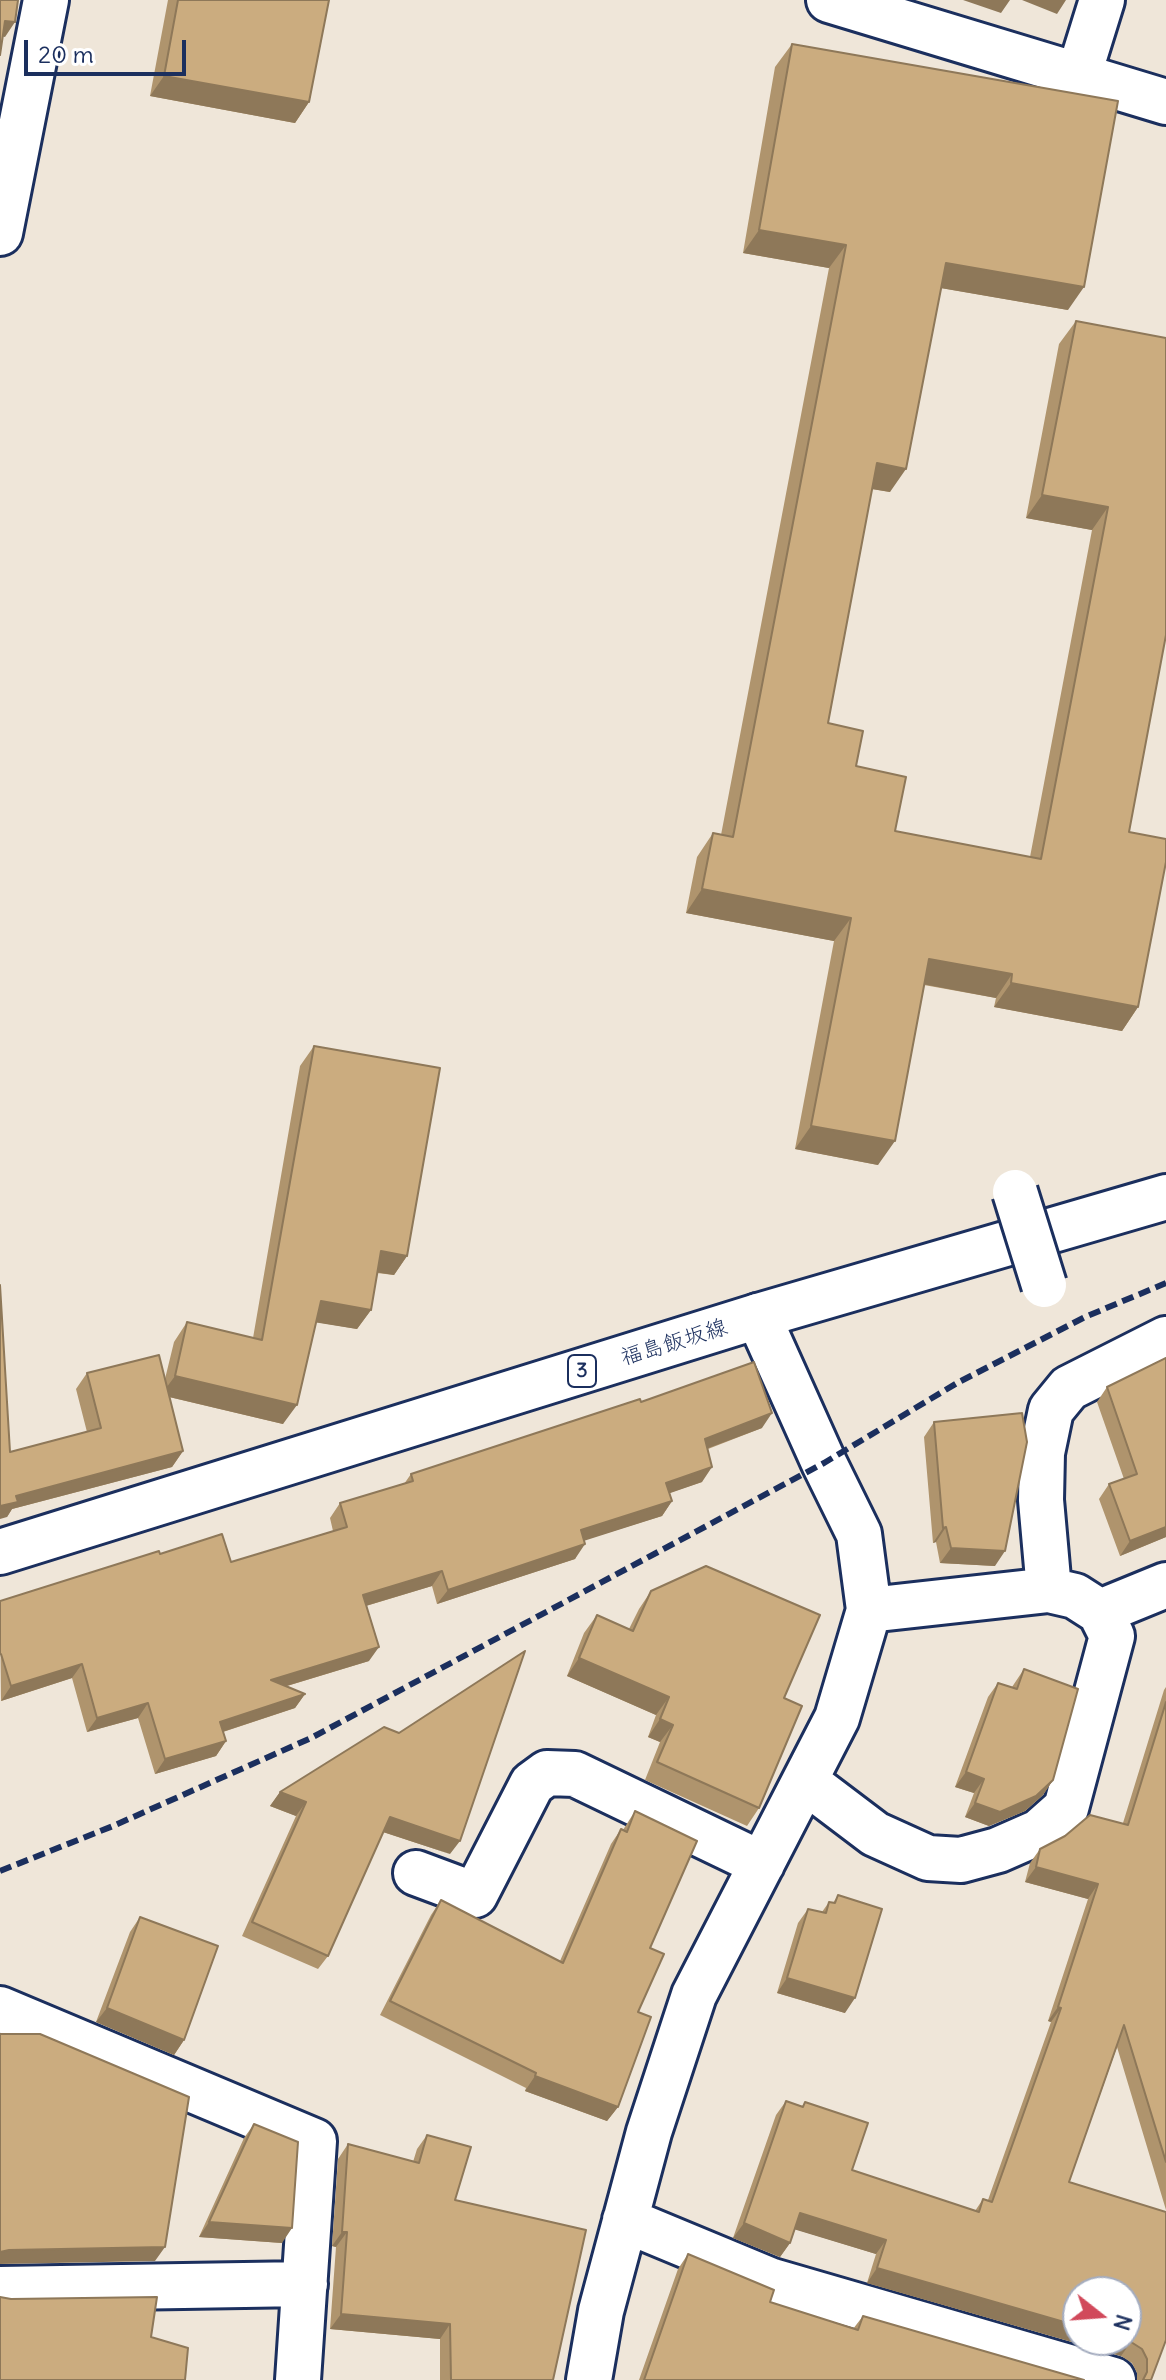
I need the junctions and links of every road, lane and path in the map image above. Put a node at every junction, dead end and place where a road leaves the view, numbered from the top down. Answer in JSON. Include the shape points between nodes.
{"nodes":[{"id":1,"x":46,"y":0,"type":"edge"},
{"id":2,"x":829,"y":0,"type":"edge"},
{"id":3,"x":1102,"y":0,"type":"edge"},
{"id":4,"x":1079,"y":74,"type":"junction"},
{"id":5,"x":1166,"y":102,"type":"edge"},
{"id":6,"x":0,"y":233,"type":"edge"},
{"id":7,"x":1015,"y":1192,"type":"dead end"},
{"id":8,"x":1166,"y":1197,"type":"edge"},
{"id":9,"x":1044,"y":1285,"type":"dead end"},
{"id":10,"x":758,"y":1316,"type":"junction"},
{"id":11,"x":1166,"y":1339,"type":"edge"},
{"id":12,"x":0,"y":1552,"type":"edge"},
{"id":13,"x":1166,"y":1585,"type":"edge"},
{"id":14,"x":1049,"y":1590,"type":"junction"},
{"id":15,"x":869,"y":1610,"type":"junction"},
{"id":16,"x":1100,"y":1612,"type":"junction"},
{"id":17,"x":805,"y":1781,"type":"junction"},
{"id":18,"x":762,"y":1864,"type":"junction"},
{"id":19,"x":416,"y":1873,"type":"dead end"},
{"id":20,"x":0,"y":2009,"type":"edge"},
{"id":21,"x":625,"y":2220,"type":"junction"},
{"id":22,"x":305,"y":2284,"type":"junction"},
{"id":23,"x":0,"y":2289,"type":"edge"},
{"id":24,"x":298,"y":2380,"type":"edge"},
{"id":25,"x":589,"y":2380,"type":"edge"},
{"id":26,"x":1113,"y":2380,"type":"edge"}],
"edges":[{"from":1,"to":6,"type":"street"},
{"from":2,"to":4,"type":"street"},
{"from":3,"to":4,"type":"street"},
{"from":4,"to":5,"type":"street"},
{"from":7,"to":9,"type":"street","bridge":true},
{"from":8,"to":10,"type":"street","name":"福島飯坂線","number":"3"},
{"from":10,"to":12,"type":"street","name":"福島飯坂線","number":"3"},
{"from":10,"to":15,"type":"street","via":[[859,1534]]},
{"from":11,"to":14,"type":"street","via":[[1069,1388],[1051,1410],[1042,1453],[1041,1500]]},
{"from":13,"to":16,"type":"street"},
{"from":14,"to":15,"type":"street"},
{"from":14,"to":16,"type":"street","via":[[1075,1596]]},
{"from":15,"to":17,"type":"street","via":[[837,1718]]},
{"from":16,"to":17,"type":"street","via":[[1112,1636],[1066,1808],[1039,1832],[961,1860],[928,1858],[875,1834]]},
{"from":17,"to":18,"type":"street"},
{"from":18,"to":19,"type":"street","via":[[575,1774],[547,1773],[532,1784],[475,1895]]},
{"from":18,"to":21,"type":"street","via":[[694,1995]]},
{"from":20,"to":22,"type":"street","via":[[314,2141]]},
{"from":21,"to":25,"type":"street"},
{"from":21,"to":26,"type":"street","via":[[772,2281]]},
{"from":22,"to":23,"type":"street"},
{"from":22,"to":24,"type":"street"}]}
